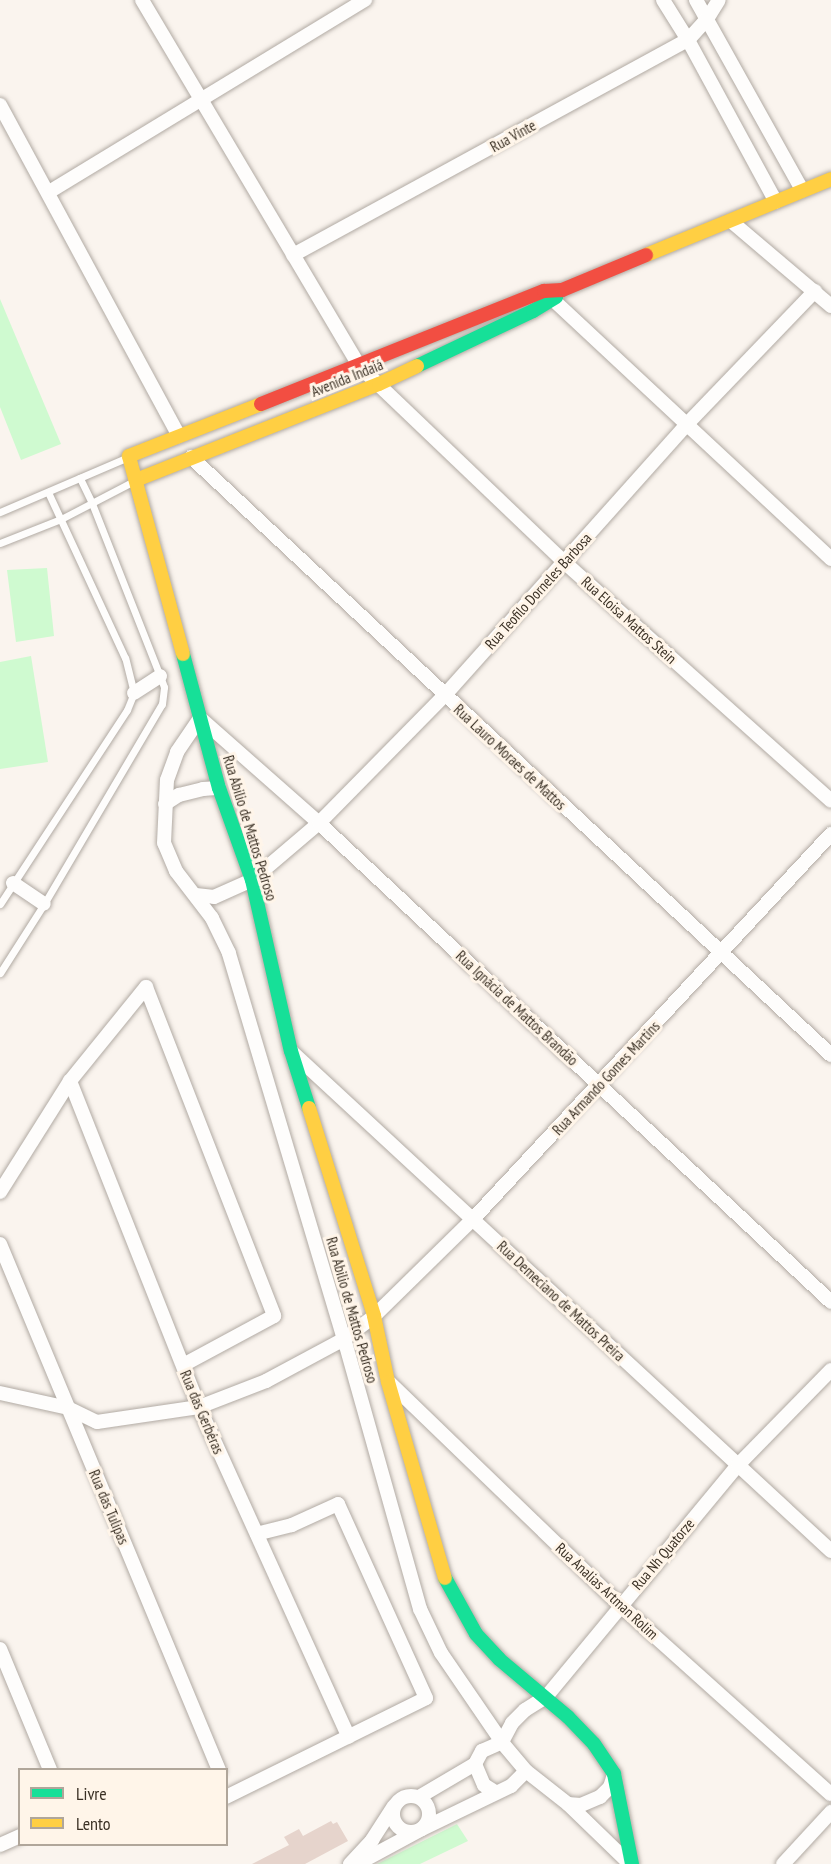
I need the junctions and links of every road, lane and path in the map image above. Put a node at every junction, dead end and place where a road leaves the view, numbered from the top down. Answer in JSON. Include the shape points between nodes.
{"nodes":[{"id":1,"x":142,"y":0,"type":"edge"},
{"id":2,"x":365,"y":0,"type":"edge"},
{"id":3,"x":663,"y":0,"type":"edge"},
{"id":4,"x":696,"y":0,"type":"edge"},
{"id":5,"x":719,"y":0,"type":"edge"},
{"id":6,"x":707,"y":19,"type":"junction"},
{"id":7,"x":688,"y":40,"type":"junction"},
{"id":8,"x":201,"y":99,"type":"junction"},
{"id":9,"x":0,"y":105,"type":"edge"},
{"id":10,"x":831,"y":179,"type":"edge"},
{"id":11,"x":802,"y":190,"type":"junction"},
{"id":12,"x":49,"y":192,"type":"junction"},
{"id":13,"x":776,"y":202,"type":"junction"},
{"id":14,"x":732,"y":222,"type":"junction"},
{"id":15,"x":293,"y":255,"type":"junction"},
{"id":16,"x":815,"y":291,"type":"junction"},
{"id":17,"x":553,"y":294,"type":"junction"},
{"id":18,"x":831,"y":306,"type":"edge"},
{"id":19,"x":359,"y":366,"type":"junction"},
{"id":20,"x":379,"y":384,"type":"junction"},
{"id":21,"x":686,"y":425,"type":"junction"},
{"id":22,"x":178,"y":436,"type":"junction"},
{"id":23,"x":129,"y":456,"type":"junction"},
{"id":24,"x":190,"y":457,"type":"junction"},
{"id":25,"x":80,"y":478,"type":"junction"},
{"id":26,"x":136,"y":480,"type":"junction"},
{"id":27,"x":48,"y":492,"type":"junction"},
{"id":28,"x":92,"y":503,"type":"junction"},
{"id":29,"x":0,"y":512,"type":"edge"},
{"id":30,"x":62,"y":519,"type":"junction"},
{"id":31,"x":0,"y":543,"type":"edge"},
{"id":32,"x":831,"y":559,"type":"edge"},
{"id":33,"x":564,"y":562,"type":"junction"},
{"id":34,"x":160,"y":676,"type":"junction"},
{"id":35,"x":134,"y":693,"type":"junction"},
{"id":36,"x":444,"y":696,"type":"junction"},
{"id":37,"x":200,"y":718,"type":"junction"},
{"id":38,"x":219,"y":788,"type":"junction"},
{"id":39,"x":831,"y":801,"type":"edge"},
{"id":40,"x":165,"y":804,"type":"junction"},
{"id":41,"x":319,"y":823,"type":"junction"},
{"id":42,"x":831,"y":834,"type":"edge"},
{"id":43,"x":252,"y":880,"type":"junction"},
{"id":44,"x":13,"y":884,"type":"junction"},
{"id":45,"x":196,"y":895,"type":"junction"},
{"id":46,"x":0,"y":904,"type":"edge"},
{"id":47,"x":44,"y":904,"type":"junction"},
{"id":48,"x":722,"y":952,"type":"junction"},
{"id":49,"x":0,"y":973,"type":"edge"},
{"id":50,"x":291,"y":1051,"type":"junction"},
{"id":51,"x":831,"y":1055,"type":"edge"},
{"id":52,"x":70,"y":1081,"type":"junction"},
{"id":53,"x":599,"y":1086,"type":"junction"},
{"id":54,"x":0,"y":1192,"type":"edge"},
{"id":55,"x":473,"y":1219,"type":"junction"},
{"id":56,"x":0,"y":1244,"type":"edge"},
{"id":57,"x":831,"y":1302,"type":"edge"},
{"id":58,"x":374,"y":1316,"type":"junction"},
{"id":59,"x":345,"y":1342,"type":"junction"},
{"id":60,"x":183,"y":1365,"type":"junction"},
{"id":61,"x":831,"y":1370,"type":"edge"},
{"id":62,"x":388,"y":1382,"type":"junction"},
{"id":63,"x":0,"y":1393,"type":"edge"},
{"id":64,"x":68,"y":1408,"type":"junction"},
{"id":65,"x":201,"y":1411,"type":"junction"},
{"id":66,"x":738,"y":1465,"type":"junction"},
{"id":67,"x":257,"y":1534,"type":"junction"},
{"id":68,"x":831,"y":1551,"type":"edge"},
{"id":69,"x":620,"y":1605,"type":"junction"},
{"id":70,"x":0,"y":1649,"type":"edge"},
{"id":71,"x":546,"y":1697,"type":"junction"},
{"id":72,"x":349,"y":1737,"type":"junction"},
{"id":73,"x":502,"y":1742,"type":"junction"},
{"id":74,"x":475,"y":1764,"type":"junction"},
{"id":75,"x":49,"y":1768,"type":"edge"},
{"id":76,"x":218,"y":1768,"type":"edge"},
{"id":77,"x":526,"y":1771,"type":"junction"},
{"id":78,"x":614,"y":1774,"type":"junction"},
{"id":79,"x":495,"y":1792,"type":"junction"},
{"id":80,"x":228,"y":1794,"type":"edge"},
{"id":81,"x":831,"y":1794,"type":"edge"},
{"id":82,"x":419,"y":1797,"type":"junction"},
{"id":83,"x":396,"y":1804,"type":"junction"},
{"id":84,"x":568,"y":1804,"type":"junction"},
{"id":85,"x":831,"y":1812,"type":"edge"},
{"id":86,"x":422,"y":1828,"type":"junction"},
{"id":87,"x":18,"y":1837,"type":"edge"},
{"id":88,"x":0,"y":1845,"type":"edge"},
{"id":89,"x":350,"y":1864,"type":"edge"},
{"id":90,"x":357,"y":1864,"type":"edge"},
{"id":91,"x":631,"y":1864,"type":"edge"},
{"id":92,"x":783,"y":1864,"type":"edge"}],
"edges":[{"from":1,"to":8,"type":"street","name":"Rua Eloisa Mattos Stein"},
{"from":2,"to":8,"type":"street"},
{"from":3,"to":7,"type":"street"},
{"from":4,"to":6,"type":"street"},
{"from":5,"to":6,"type":"street","name":"Rua Vinte"},
{"from":6,"to":7,"type":"street","name":"Rua Vinte"},
{"from":6,"to":11,"type":"street"},
{"from":7,"to":13,"type":"street"},
{"from":7,"to":15,"type":"street","name":"Rua Vinte"},
{"from":8,"to":12,"type":"street"},
{"from":8,"to":15,"type":"street","name":"Rua Eloisa Mattos Stein"},
{"from":9,"to":12,"type":"street"},
{"from":10,"to":11,"type":"street","name":"Avenida Indaiá"},
{"from":11,"to":13,"type":"street","name":"Avenida Indaiá"},
{"from":12,"to":22,"type":"street"},
{"from":13,"to":14,"type":"street","name":"Avenida Indaiá"},
{"from":14,"to":16,"type":"street"},
{"from":14,"to":17,"type":"street","name":"Avenida Indaiá"},
{"from":15,"to":19,"type":"street","name":"Rua Eloisa Mattos Stein"},
{"from":16,"to":18,"type":"street"},
{"from":16,"to":21,"type":"street","name":"Rua Teofilo Dorneles Barbosa"},
{"from":17,"to":19,"type":"street","name":"Avenida Indaiá"},
{"from":17,"to":20,"type":"street","name":"Avenida Indaiá"},
{"from":17,"to":21,"type":"street"},
{"from":19,"to":20,"type":"street","name":"Rua Eloisa Mattos Stein"},
{"from":19,"to":22,"type":"street","name":"Avenida Indaiá"},
{"from":20,"to":24,"type":"street","name":"Avenida Indaiá"},
{"from":20,"to":33,"type":"street","name":"Rua Eloisa Mattos Stein"},
{"from":21,"to":32,"type":"street"},
{"from":21,"to":33,"type":"street","name":"Rua Teofilo Dorneles Barbosa"},
{"from":22,"to":23,"type":"street","name":"Avenida Indaiá"},
{"from":23,"to":25,"type":"lane"},
{"from":23,"to":26,"type":"street","name":"Rua Abilio de Mattos Pedroso"},
{"from":24,"to":26,"type":"street","name":"Avenida Indaiá"},
{"from":24,"to":36,"type":"street","name":"Rua Lauro Moraes de Mattos"},
{"from":25,"to":27,"type":"lane"},
{"from":25,"to":28,"type":"lane"},
{"from":26,"to":28,"type":"lane"},
{"from":26,"to":37,"type":"street","name":"Rua Abilio de Mattos Pedroso"},
{"from":27,"to":29,"type":"lane"},
{"from":27,"to":30,"type":"lane"},
{"from":28,"to":30,"type":"lane"},
{"from":28,"to":34,"type":"lane"},
{"from":30,"to":31,"type":"lane"},
{"from":30,"to":35,"type":"lane","via":[[125,658]]},
{"from":33,"to":36,"type":"street","name":"Rua Teofilo Dorneles Barbosa"},
{"from":33,"to":39,"type":"street","name":"Rua Eloisa Mattos Stein"},
{"from":34,"to":35,"type":"street"},
{"from":34,"to":47,"type":"lane","via":[[164,687],[162,704]]},
{"from":35,"to":44,"type":"lane","via":[[127,710]]},
{"from":36,"to":41,"type":"street","name":"Rua Teofilo Dorneles Barbosa"},
{"from":36,"to":48,"type":"street","name":"Rua Lauro Moraes de Mattos"},
{"from":37,"to":38,"type":"street","name":"Rua Abilio de Mattos Pedroso"},
{"from":37,"to":40,"type":"street","name":"Rua Abilio de Mattos Pedroso","via":[[177,752],[167,780]]},
{"from":37,"to":41,"type":"street","name":"Rua Ignácia de Mattos Brandão"},
{"from":38,"to":40,"type":"street","via":[[179,795]]},
{"from":38,"to":43,"type":"street","name":"Rua Abilio de Mattos Pedroso"},
{"from":40,"to":45,"type":"street","name":"Rua Abilio de Mattos Pedroso","via":[[164,843],[176,871]]},
{"from":41,"to":43,"type":"street","name":"Rua Teofilo Dorneles Barbosa"},
{"from":41,"to":53,"type":"street","name":"Rua Ignácia de Mattos Brandão"},
{"from":42,"to":48,"type":"street","name":"Rua Armando Gomes Martins"},
{"from":43,"to":45,"type":"street","name":"Rua Teofilo Dorneles Barbosa","via":[[214,897]]},
{"from":43,"to":50,"type":"street","name":"Rua Abilio de Mattos Pedroso"},
{"from":44,"to":46,"type":"lane"},
{"from":44,"to":47,"type":"street"},
{"from":45,"to":59,"type":"street","name":"Rua Abilio de Mattos Pedroso","via":[[229,953]]},
{"from":47,"to":49,"type":"lane"},
{"from":48,"to":51,"type":"street","name":"Rua Lauro Moraes de Mattos"},
{"from":48,"to":53,"type":"street","name":"Rua Armando Gomes Martins"},
{"from":50,"to":55,"type":"street","name":"Rua Demeciano de Mattos Preira"},
{"from":50,"to":58,"type":"street","name":"Rua Abilio de Mattos Pedroso"},
{"from":52,"to":54,"type":"street"},
{"from":52,"to":60,"type":"street","name":"Rua das Gerbéras"},
{"from":52,"to":60,"type":"street","via":[[146,987],[274,1316]]},
{"from":53,"to":55,"type":"street","name":"Rua Armando Gomes Martins"},
{"from":53,"to":57,"type":"street","name":"Rua Ignácia de Mattos Brandão"},
{"from":55,"to":58,"type":"street","name":"Rua Armando Gomes Martins"},
{"from":55,"to":66,"type":"street","name":"Rua Demeciano de Mattos Preira"},
{"from":56,"to":64,"type":"street","name":"Rua das Tulipas"},
{"from":58,"to":59,"type":"street","name":"Rua Armando Gomes Martins"},
{"from":58,"to":62,"type":"street","name":"Rua Abilio de Mattos Pedroso"},
{"from":59,"to":65,"type":"street","name":"Rua Armando Gomes Martins"},
{"from":59,"to":73,"type":"street","name":"Rua Abilio de Mattos Pedroso","via":[[420,1609],[441,1653]]},
{"from":60,"to":65,"type":"street","name":"Rua das Gerbéras"},
{"from":61,"to":66,"type":"street","name":"Rua Nh Quatorze"},
{"from":62,"to":69,"type":"street","name":"Rua Analias Artman Rolim"},
{"from":62,"to":71,"type":"street","name":"Rua Abilio de Mattos Pedroso","via":[[446,1580],[476,1634],[499,1659]]},
{"from":63,"to":64,"type":"street","name":"Rua Armando Gomes Martins"},
{"from":64,"to":65,"type":"street","name":"Rua Armando Gomes Martins","via":[[97,1422]]},
{"from":64,"to":76,"type":"street","name":"Rua das Tulipas"},
{"from":65,"to":67,"type":"street","name":"Rua das Gerbéras"},
{"from":66,"to":68,"type":"street","name":"Rua Demeciano de Mattos Preira"},
{"from":66,"to":69,"type":"street","name":"Rua Nh Quatorze"},
{"from":67,"to":72,"type":"street","name":"Rua das Gerbéras"},
{"from":67,"to":72,"type":"street","via":[[292,1525],[338,1504],[426,1698]]},
{"from":69,"to":71,"type":"street","name":"Rua Nh Quatorze"},
{"from":69,"to":81,"type":"street","name":"Rua Analias Artman Rolim"},
{"from":70,"to":75,"type":"street"},
{"from":71,"to":73,"type":"street","name":"Rua Nh Quatorze","via":[[519,1716]]},
{"from":71,"to":78,"type":"street","name":"Rua Abilio de Mattos Pedroso","via":[[594,1744]]},
{"from":72,"to":80,"type":"street"},
{"from":73,"to":74,"type":"street","via":[[482,1751]]},
{"from":73,"to":77,"type":"street","name":"Rua Abilio de Mattos Pedroso"},
{"from":74,"to":79,"type":"street","via":[[484,1785]]},
{"from":74,"to":82,"type":"street"},
{"from":77,"to":79,"type":"street","via":[[511,1786]]},
{"from":77,"to":84,"type":"street","name":"Rua Abilio de Mattos Pedroso"},
{"from":78,"to":84,"type":"street","via":[[610,1787],[600,1797],[581,1805]]},
{"from":78,"to":91,"type":"street","name":"Rua Abilio de Mattos Pedroso"},
{"from":79,"to":86,"type":"street"},
{"from":82,"to":83,"type":"street","via":[[408,1796]]},
{"from":82,"to":86,"type":"street","via":[[427,1804],[430,1815]]},
{"from":83,"to":86,"type":"street","via":[[393,1816],[399,1827],[410,1832]]},
{"from":83,"to":89,"type":"street"},
{"from":84,"to":91,"type":"street","name":"Rua Abilio de Mattos Pedroso"},
{"from":85,"to":92,"type":"street"},
{"from":86,"to":90,"type":"street"},
{"from":87,"to":88,"type":"street"}]}
